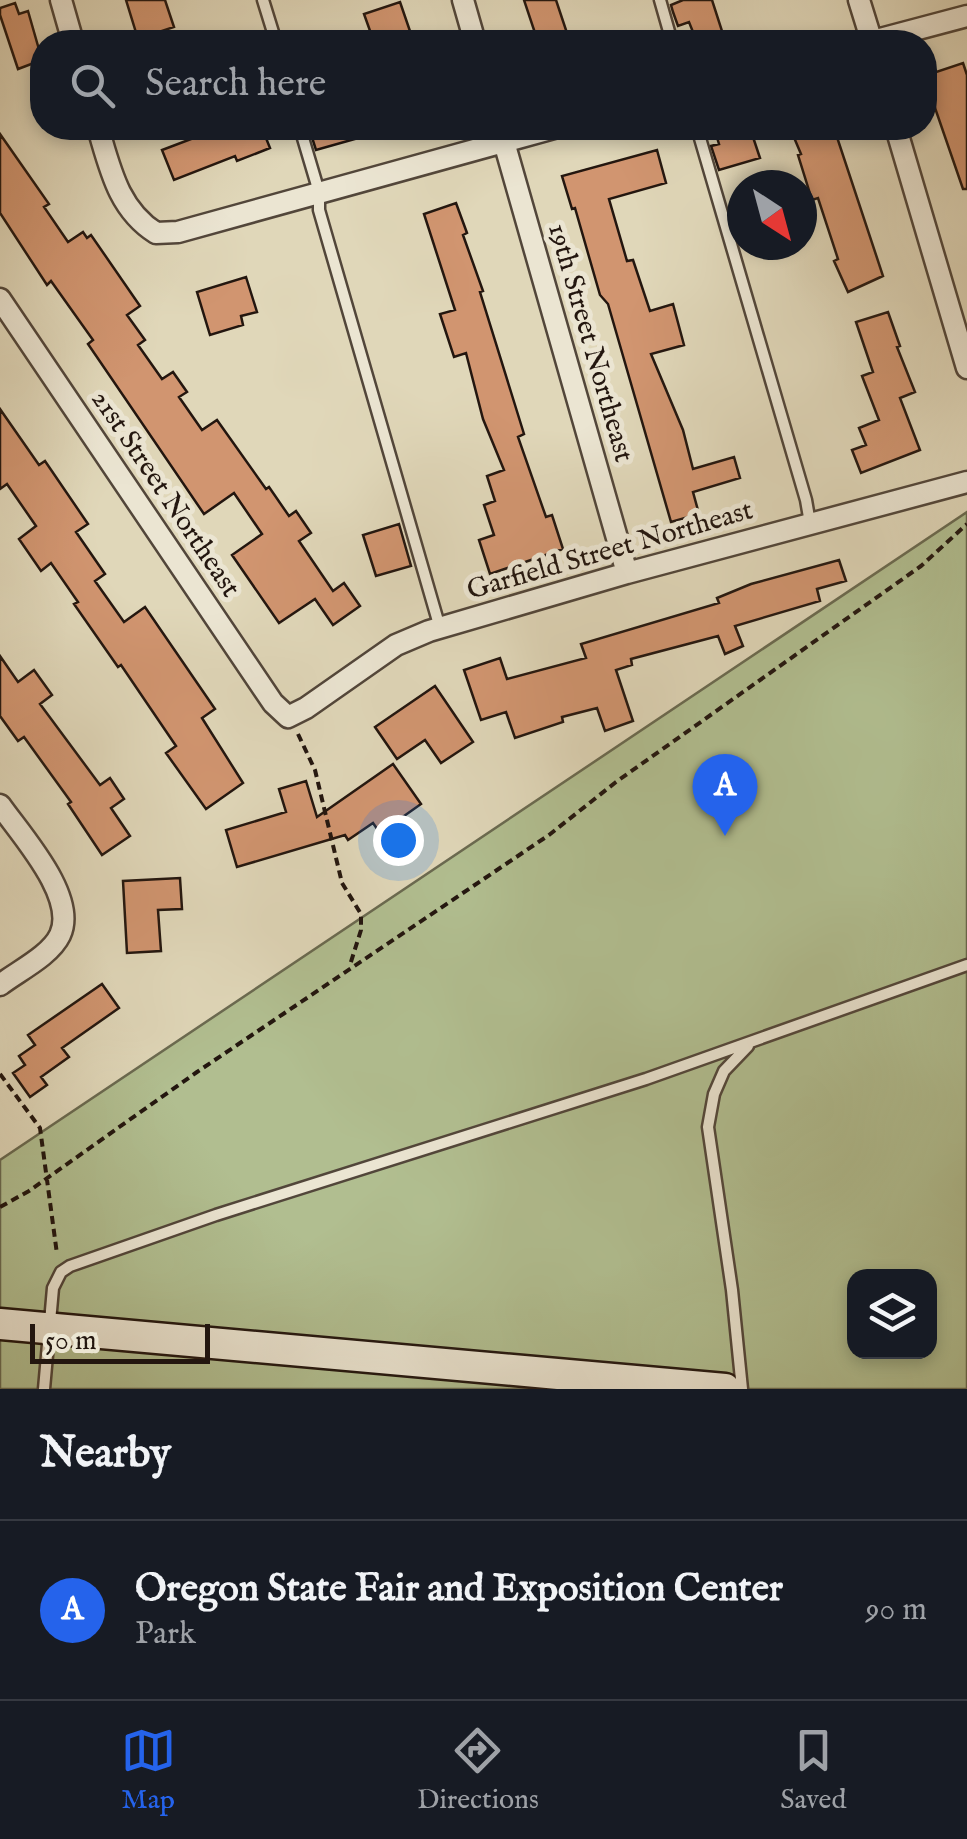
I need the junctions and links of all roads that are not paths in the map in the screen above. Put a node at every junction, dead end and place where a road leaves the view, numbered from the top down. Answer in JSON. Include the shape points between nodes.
{"nodes":[{"id":1,"x":61,"y":0,"type":"edge"},
{"id":2,"x":263,"y":0,"type":"edge"},
{"id":3,"x":463,"y":0,"type":"edge"},
{"id":4,"x":660,"y":0,"type":"edge"},
{"id":5,"x":859,"y":0,"type":"edge"},
{"id":6,"x":967,"y":16,"type":"edge"},
{"id":7,"x":70,"y":30,"type":"edge"},
{"id":8,"x":272,"y":30,"type":"edge"},
{"id":9,"x":472,"y":30,"type":"edge"},
{"id":10,"x":669,"y":30,"type":"edge"},
{"id":11,"x":868,"y":30,"type":"edge"},
{"id":12,"x":915,"y":30,"type":"edge"},
{"id":13,"x":102,"y":140,"type":"edge"},
{"id":14,"x":304,"y":140,"type":"edge"},
{"id":15,"x":483,"y":140,"type":"edge"},
{"id":16,"x":504,"y":140,"type":"edge"},
{"id":17,"x":700,"y":140,"type":"edge"},
{"id":18,"x":900,"y":140,"type":"edge"},
{"id":19,"x":319,"y":192,"type":"junction"},
{"id":20,"x":0,"y":299,"type":"edge"},
{"id":21,"x":967,"y":368,"type":"edge"},
{"id":22,"x":967,"y":482,"type":"edge"},
{"id":23,"x":810,"y":523,"type":"junction"},
{"id":24,"x":626,"y":573,"type":"junction"},
{"id":25,"x":440,"y":628,"type":"junction"},
{"id":26,"x":288,"y":717,"type":"joint"},
{"id":27,"x":0,"y":805,"type":"edge"},
{"id":28,"x":967,"y":965,"type":"edge"},
{"id":29,"x":0,"y":985,"type":"edge"},
{"id":30,"x":757,"y":1039,"type":"junction"},
{"id":31,"x":0,"y":1324,"type":"edge"},
{"id":32,"x":52,"y":1328,"type":"junction"},
{"id":33,"x":44,"y":1389,"type":"edge"},
{"id":34,"x":725,"y":1389,"type":"edge"},
{"id":35,"x":742,"y":1389,"type":"edge"}],
"edges":[{"from":1,"to":7,"type":"street"},
{"from":2,"to":8,"type":"lane"},
{"from":3,"to":9,"type":"street"},
{"from":4,"to":10,"type":"lane"},
{"from":5,"to":11,"type":"street"},
{"from":6,"to":12,"type":"street"},
{"from":13,"to":19,"type":"street","via":[[128,210],[156,232],[178,232]]},
{"from":14,"to":19,"type":"lane"},
{"from":15,"to":19,"type":"street"},
{"from":16,"to":24,"type":"street","name":"19th Street Northeast"},
{"from":17,"to":23,"type":"lane"},
{"from":18,"to":21,"type":"street"},
{"from":19,"to":25,"type":"lane"},
{"from":20,"to":26,"type":"street","name":"21st Street Northeast"},
{"from":22,"to":23,"type":"street","name":"Garfield Street Northeast"},
{"from":23,"to":24,"type":"street","name":"Garfield Street Northeast"},
{"from":24,"to":25,"type":"street","name":"Garfield Street Northeast"},
{"from":25,"to":26,"type":"street","name":"Garfield Street Northeast","via":[[396,646]]},
{"from":27,"to":29,"type":"street","via":[[48,872],[62,915],[61,934],[46,951]]},
{"from":28,"to":30,"type":"lane"},
{"from":30,"to":32,"type":"lane","via":[[66,1269],[53,1288]]},
{"from":30,"to":35,"type":"lane","via":[[724,1071],[708,1127]]},
{"from":31,"to":32,"type":"main road"},
{"from":32,"to":33,"type":"lane"},
{"from":32,"to":34,"type":"main road"}]}
